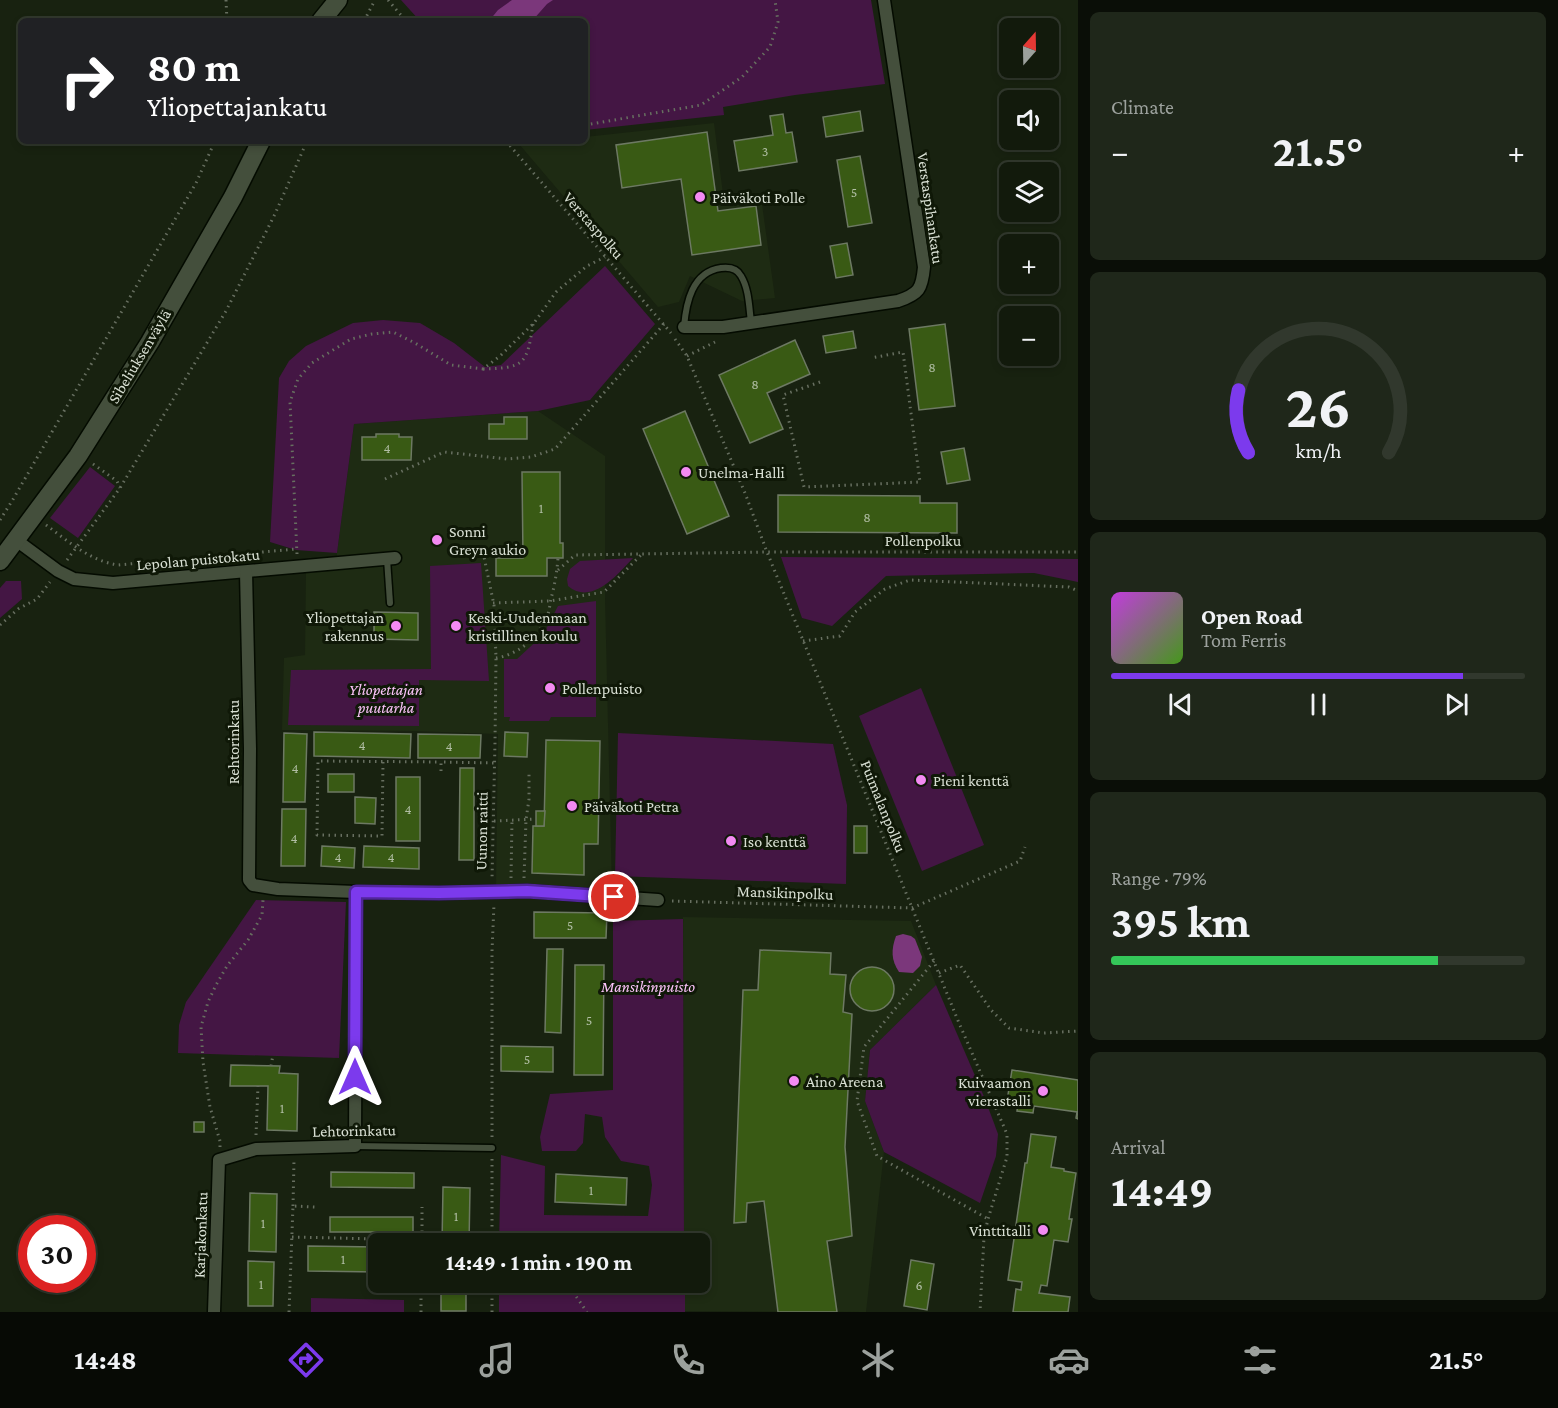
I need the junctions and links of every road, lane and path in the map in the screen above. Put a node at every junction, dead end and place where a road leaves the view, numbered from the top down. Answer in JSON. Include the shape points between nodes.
{"nodes":[{"id":1,"x":226,"y":0,"type":"edge"},
{"id":2,"x":323,"y":0,"type":"edge"},
{"id":3,"x":338,"y":0,"type":"edge"},
{"id":4,"x":375,"y":0,"type":"edge"},
{"id":5,"x":388,"y":0,"type":"edge"},
{"id":6,"x":775,"y":0,"type":"edge"},
{"id":7,"x":884,"y":0,"type":"edge"},
{"id":8,"x":227,"y":18,"type":"edge"},
{"id":9,"x":321,"y":18,"type":"edge"},
{"id":10,"x":323,"y":18,"type":"edge"},
{"id":11,"x":366,"y":18,"type":"edge"},
{"id":12,"x":403,"y":18,"type":"edge"},
{"id":13,"x":588,"y":124,"type":"edge"},
{"id":14,"x":214,"y":144,"type":"edge"},
{"id":15,"x":260,"y":144,"type":"edge"},
{"id":16,"x":306,"y":144,"type":"edge"},
{"id":17,"x":509,"y":144,"type":"edge"},
{"id":18,"x":605,"y":256,"type":"junction"},
{"id":19,"x":534,"y":322,"type":"junction"},
{"id":20,"x":751,"y":322,"type":"junction"},
{"id":21,"x":664,"y":324,"type":"junction"},
{"id":22,"x":684,"y":327,"type":"joint"},
{"id":23,"x":871,"y":358,"type":"dead end"},
{"id":24,"x":483,"y":369,"type":"junction"},
{"id":25,"x":820,"y":382,"type":"dead end"},
{"id":26,"x":91,"y":463,"type":"dead end"},
{"id":27,"x":385,"y":478,"type":"dead end"},
{"id":28,"x":120,"y":488,"type":"junction"},
{"id":29,"x":33,"y":516,"type":"junction"},
{"id":30,"x":0,"y":520,"type":"edge"},
{"id":31,"x":16,"y":540,"type":"junction"},
{"id":32,"x":77,"y":547,"type":"junction"},
{"id":33,"x":513,"y":550,"type":"dead end"},
{"id":34,"x":497,"y":551,"type":"dead end"},
{"id":35,"x":483,"y":552,"type":"dead end"},
{"id":36,"x":767,"y":552,"type":"junction"},
{"id":37,"x":1078,"y":552,"type":"edge"},
{"id":38,"x":642,"y":554,"type":"junction"},
{"id":39,"x":558,"y":558,"type":"dead end"},
{"id":40,"x":391,"y":559,"type":"joint"},
{"id":41,"x":0,"y":561,"type":"edge"},
{"id":42,"x":558,"y":570,"type":"junction"},
{"id":43,"x":58,"y":571,"type":"junction"},
{"id":44,"x":246,"y":572,"type":"junction"},
{"id":45,"x":1078,"y":591,"type":"edge"},
{"id":46,"x":550,"y":601,"type":"junction"},
{"id":47,"x":390,"y":603,"type":"dead end"},
{"id":48,"x":493,"y":603,"type":"junction"},
{"id":49,"x":0,"y":625,"type":"edge"},
{"id":50,"x":803,"y":641,"type":"junction"},
{"id":51,"x":496,"y":658,"type":"junction"},
{"id":52,"x":383,"y":762,"type":"junction"},
{"id":53,"x":441,"y":762,"type":"junction"},
{"id":54,"x":495,"y":763,"type":"junction"},
{"id":55,"x":441,"y":771,"type":"dead end"},
{"id":56,"x":529,"y":772,"type":"dead end"},
{"id":57,"x":536,"y":819,"type":"dead end"},
{"id":58,"x":512,"y":820,"type":"junction"},
{"id":59,"x":526,"y":820,"type":"junction"},
{"id":60,"x":494,"y":821,"type":"junction"},
{"id":61,"x":1025,"y":847,"type":"dead end"},
{"id":62,"x":263,"y":886,"type":"junction"},
{"id":63,"x":494,"y":891,"type":"junction"},
{"id":64,"x":510,"y":891,"type":"junction"},
{"id":65,"x":524,"y":891,"type":"junction"},
{"id":66,"x":356,"y":892,"type":"junction"},
{"id":67,"x":658,"y":900,"type":"joint"},
{"id":68,"x":912,"y":908,"type":"junction"},
{"id":69,"x":934,"y":961,"type":"junction"},
{"id":70,"x":939,"y":973,"type":"junction"},
{"id":71,"x":1078,"y":1031,"type":"edge"},
{"id":72,"x":273,"y":1054,"type":"dead end"},
{"id":73,"x":271,"y":1066,"type":"dead end"},
{"id":74,"x":258,"y":1086,"type":"dead end"},
{"id":75,"x":355,"y":1146,"type":"junction"},
{"id":76,"x":294,"y":1148,"type":"junction"},
{"id":77,"x":492,"y":1148,"type":"junction"},
{"id":78,"x":256,"y":1149,"type":"junction"},
{"id":79,"x":219,"y":1160,"type":"junction"},
{"id":80,"x":293,"y":1206,"type":"junction"},
{"id":81,"x":315,"y":1207,"type":"dead end"},
{"id":82,"x":422,"y":1207,"type":"dead end"},
{"id":83,"x":988,"y":1220,"type":"junction"},
{"id":84,"x":422,"y":1233,"type":"edge"},
{"id":85,"x":492,"y":1233,"type":"edge"},
{"id":86,"x":292,"y":1237,"type":"junction"},
{"id":87,"x":368,"y":1240,"type":"edge"},
{"id":88,"x":422,"y":1293,"type":"edge"},
{"id":89,"x":492,"y":1293,"type":"edge"},
{"id":90,"x":574,"y":1293,"type":"edge"},
{"id":91,"x":214,"y":1312,"type":"edge"},
{"id":92,"x":289,"y":1312,"type":"edge"},
{"id":93,"x":421,"y":1312,"type":"edge"},
{"id":94,"x":492,"y":1312,"type":"edge"},
{"id":95,"x":587,"y":1312,"type":"edge"},
{"id":96,"x":980,"y":1312,"type":"edge"}],
"edges":[{"from":1,"to":8,"type":"path"},
{"from":2,"to":9,"type":"main road"},
{"from":3,"to":10,"type":"main road"},
{"from":4,"to":11,"type":"path"},
{"from":5,"to":12,"type":"path"},
{"from":6,"to":13,"type":"path","via":[[777,22],[770,47],[742,77],[701,105]]},
{"from":7,"to":20,"type":"street","name":"Verstaspihankatu","via":[[924,267],[922,282],[911,297],[898,301]]},
{"from":14,"to":30,"type":"path","via":[[196,183]]},
{"from":15,"to":29,"type":"main road","name":"Sibeliuksenväylä","via":[[150,342],[78,456]]},
{"from":16,"to":28,"type":"path","via":[[226,311]]},
{"from":17,"to":18,"type":"path","name":"Verstaspolku"},
{"from":18,"to":19,"type":"path","via":[[556,292]]},
{"from":18,"to":21,"type":"path","name":"Verstaspolku"},
{"from":19,"to":24,"type":"path"},
{"from":19,"to":24,"type":"path","via":[[527,356],[521,363]]},
{"from":20,"to":22,"type":"street","name":"Verstaspihankatu"},
{"from":20,"to":22,"type":"lane","via":[[747,290],[740,274],[727,267],[708,271],[694,286]]},
{"from":21,"to":27,"type":"path","via":[[555,450],[507,459],[444,452]]},
{"from":21,"to":36,"type":"path","name":"Puimalanpolku","via":[[687,356]]},
{"from":23,"to":25,"type":"path","via":[[903,352],[920,482],[804,488],[783,395]]},
{"from":24,"to":32,"type":"path","via":[[451,365],[393,332],[351,339],[312,363],[298,379],[290,402],[296,549],[117,565],[87,555]]},
{"from":26,"to":28,"type":"path","via":[[117,481]]},
{"from":28,"to":32,"type":"path"},
{"from":29,"to":31,"type":"main road","name":"Sibeliuksenväylä"},
{"from":29,"to":32,"type":"path"},
{"from":31,"to":41,"type":"main road","name":"Sibeliuksenväylä"},
{"from":31,"to":43,"type":"street","name":"Lepolan puistokatu"},
{"from":32,"to":43,"type":"path"},
{"from":33,"to":34,"type":"path"},
{"from":35,"to":48,"type":"path","name":"Uunon raitti"},
{"from":36,"to":37,"type":"path","name":"Pollenpolku"},
{"from":36,"to":38,"type":"path","name":"Pollenpolku"},
{"from":36,"to":50,"type":"path","name":"Puimalanpolku"},
{"from":38,"to":42,"type":"path","name":"Pollenpolku","via":[[575,555]]},
{"from":38,"to":46,"type":"path","via":[[604,592]]},
{"from":39,"to":42,"type":"path"},
{"from":40,"to":44,"type":"street","name":"Lepolan puistokatu"},
{"from":40,"to":47,"type":"lane"},
{"from":42,"to":46,"type":"path"},
{"from":43,"to":44,"type":"street","name":"Lepolan puistokatu","via":[[74,579],[114,583]]},
{"from":43,"to":49,"type":"path","via":[[38,599],[18,609]]},
{"from":44,"to":62,"type":"street","name":"Rehtorinkatu","via":[[249,880],[253,885]]},
{"from":45,"to":50,"type":"path","via":[[1069,587],[910,580],[885,589],[855,612],[840,636]]},
{"from":46,"to":48,"type":"path"},
{"from":46,"to":51,"type":"path","via":[[544,623],[530,641]]},
{"from":48,"to":51,"type":"path","name":"Uunon raitti"},
{"from":50,"to":68,"type":"path","name":"Puimalanpolku"},
{"from":51,"to":54,"type":"path","name":"Uunon raitti"},
{"from":52,"to":52,"type":"path","via":[[318,761],[317,835],[382,836]]},
{"from":52,"to":53,"type":"path"},
{"from":53,"to":54,"type":"path"},
{"from":53,"to":55,"type":"path"},
{"from":54,"to":60,"type":"path","name":"Uunon raitti"},
{"from":56,"to":59,"type":"path"},
{"from":57,"to":59,"type":"path"},
{"from":58,"to":59,"type":"path"},
{"from":58,"to":60,"type":"path"},
{"from":58,"to":64,"type":"path"},
{"from":59,"to":65,"type":"path"},
{"from":60,"to":63,"type":"path","name":"Uunon raitti"},
{"from":61,"to":68,"type":"path","via":[[1020,861]]},
{"from":62,"to":66,"type":"street"},
{"from":62,"to":79,"type":"path","via":[[262,915],[216,985],[201,1027],[210,1107],[220,1142]]},
{"from":63,"to":64,"type":"street"},
{"from":63,"to":66,"type":"street"},
{"from":63,"to":77,"type":"path","name":"Uunon raitti"},
{"from":64,"to":65,"type":"street"},
{"from":65,"to":67,"type":"street"},
{"from":66,"to":75,"type":"street"},
{"from":67,"to":68,"type":"path","name":"Mansikinpolku"},
{"from":68,"to":69,"type":"path","name":"Puimalanpolku"},
{"from":69,"to":70,"type":"path","name":"Puimalanpolku"},
{"from":69,"to":83,"type":"path","via":[[864,1047],[857,1101],[876,1156]]},
{"from":70,"to":71,"type":"path","via":[[960,965],[991,1010],[1009,1028],[1044,1033]]},
{"from":70,"to":83,"type":"path","name":"Puimalanpolku","via":[[1007,1134],[1007,1157]]},
{"from":72,"to":73,"type":"path"},
{"from":74,"to":78,"type":"path"},
{"from":75,"to":76,"type":"street","name":"Lehtorinkatu"},
{"from":75,"to":77,"type":"lane","name":"Lehtorinkatu"},
{"from":76,"to":78,"type":"street","name":"Lehtorinkatu"},
{"from":76,"to":80,"type":"path"},
{"from":77,"to":85,"type":"path","name":"Uunon raitti"},
{"from":78,"to":79,"type":"street","name":"Lehtorinkatu"},
{"from":79,"to":91,"type":"street","name":"Karjakonkatu"},
{"from":80,"to":81,"type":"path"},
{"from":80,"to":86,"type":"path"},
{"from":82,"to":84,"type":"path"},
{"from":83,"to":96,"type":"path","name":"Puimalanpolku"},
{"from":86,"to":87,"type":"path"},
{"from":86,"to":92,"type":"path"},
{"from":88,"to":93,"type":"path"},
{"from":89,"to":94,"type":"path"},
{"from":90,"to":95,"type":"path"}]}
